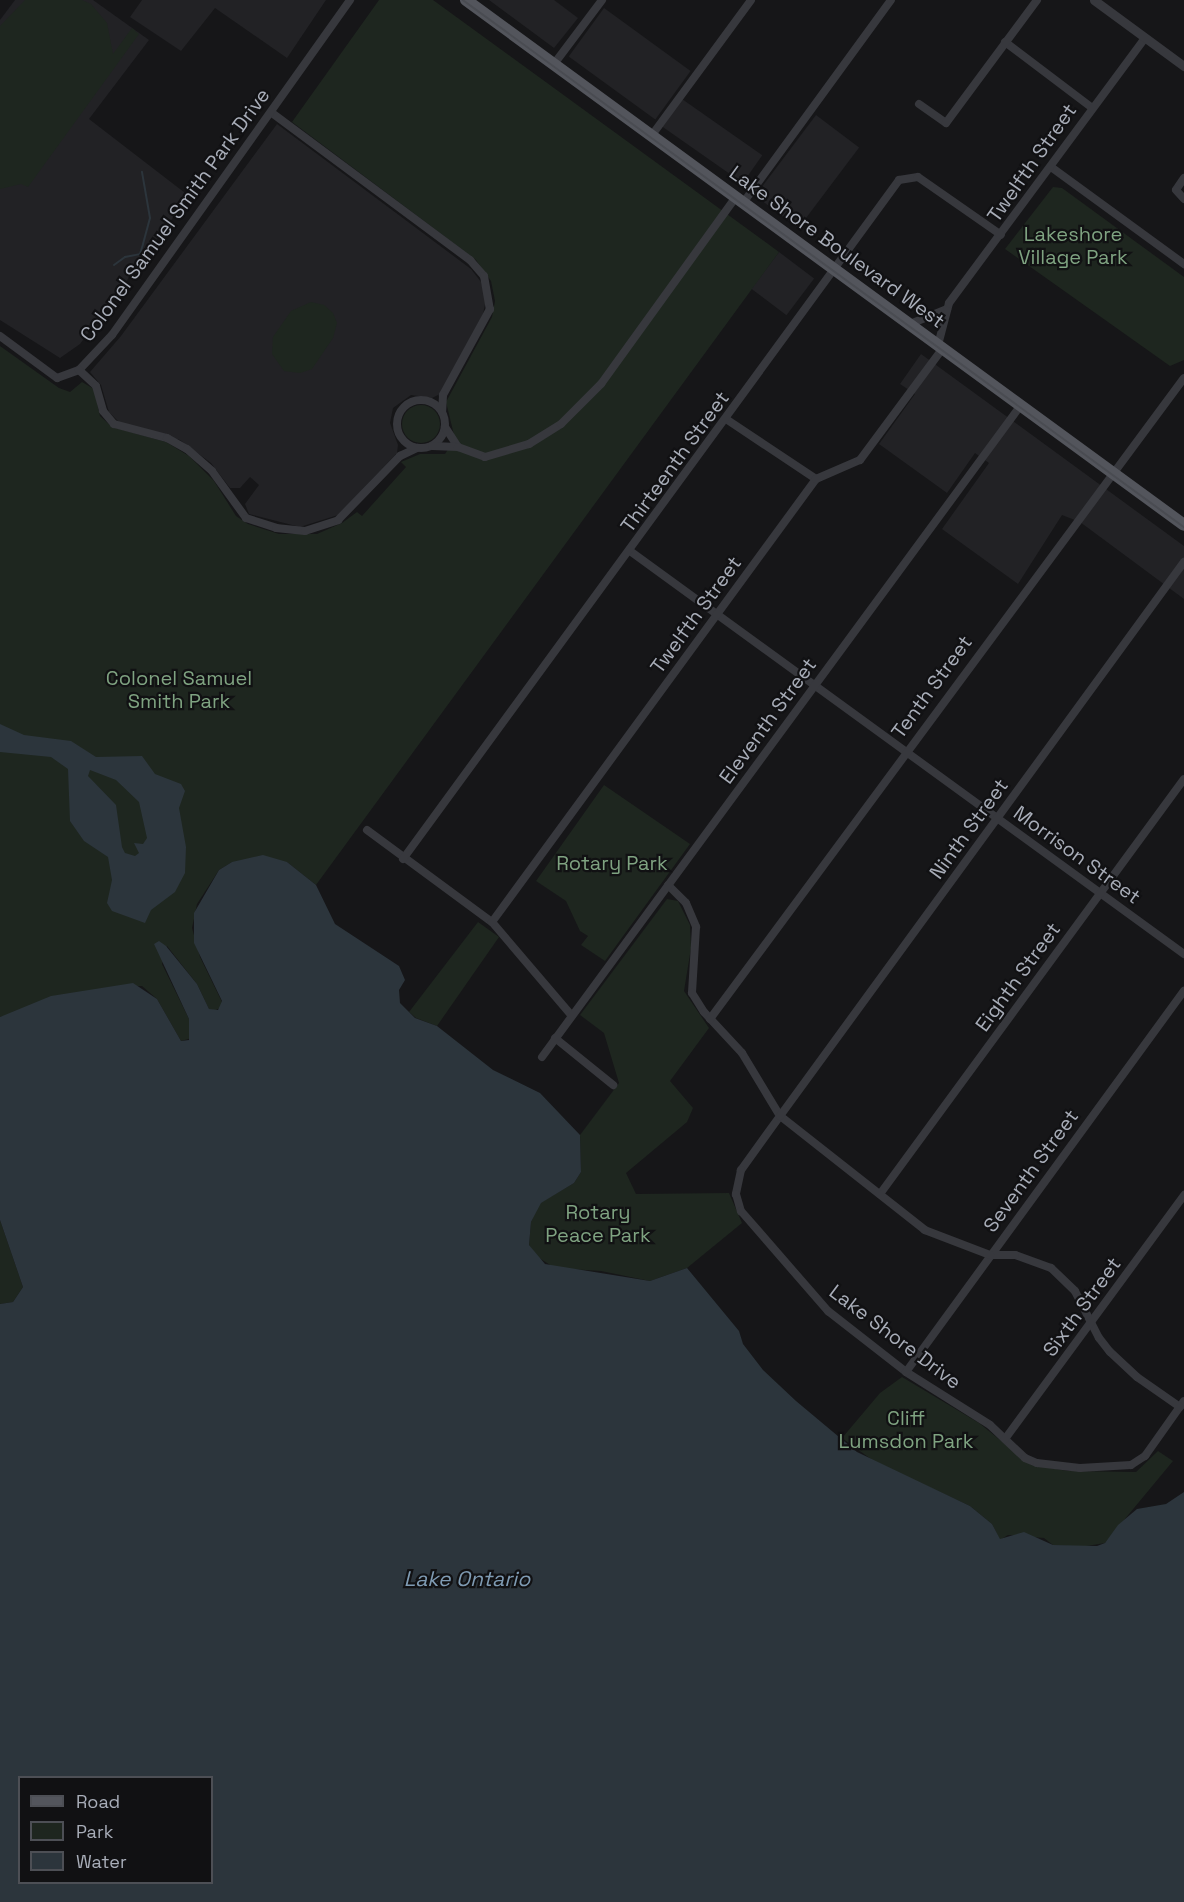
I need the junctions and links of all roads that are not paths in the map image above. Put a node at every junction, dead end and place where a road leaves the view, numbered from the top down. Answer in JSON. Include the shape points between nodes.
{"nodes":[{"id":1,"x":350,"y":0,"type":"edge"},
{"id":2,"x":602,"y":0,"type":"edge"},
{"id":3,"x":751,"y":0,"type":"edge"},
{"id":4,"x":891,"y":0,"type":"edge"},
{"id":5,"x":1037,"y":0,"type":"edge"},
{"id":6,"x":1094,"y":0,"type":"edge"},
{"id":7,"x":470,"y":1,"type":"edge"},
{"id":8,"x":1145,"y":38,"type":"junction"},
{"id":9,"x":1005,"y":42,"type":"junction"},
{"id":10,"x":554,"y":64,"type":"junction"},
{"id":11,"x":1184,"y":66,"type":"edge"},
{"id":12,"x":919,"y":104,"type":"dead end"},
{"id":13,"x":1091,"y":107,"type":"junction"},
{"id":14,"x":272,"y":113,"type":"junction"},
{"id":15,"x":652,"y":135,"type":"junction"},
{"id":16,"x":1051,"y":167,"type":"junction"},
{"id":17,"x":1184,"y":178,"type":"edge"},
{"id":18,"x":740,"y":200,"type":"junction"},
{"id":19,"x":1184,"y":200,"type":"edge"},
{"id":20,"x":1001,"y":235,"type":"junction"},
{"id":21,"x":1184,"y":264,"type":"edge"},
{"id":22,"x":834,"y":269,"type":"junction"},
{"id":23,"x":947,"y":309,"type":"junction"},
{"id":24,"x":910,"y":324,"type":"junction"},
{"id":25,"x":0,"y":336,"type":"edge"},
{"id":26,"x":940,"y":347,"type":"junction"},
{"id":27,"x":79,"y":370,"type":"junction"},
{"id":28,"x":1184,"y":378,"type":"edge"},
{"id":29,"x":443,"y":395,"type":"junction"},
{"id":30,"x":429,"y":401,"type":"junction"},
{"id":31,"x":1021,"y":405,"type":"junction"},
{"id":32,"x":442,"y":412,"type":"junction"},
{"id":33,"x":726,"y":419,"type":"junction"},
{"id":34,"x":445,"y":427,"type":"junction"},
{"id":35,"x":403,"y":440,"type":"junction"},
{"id":36,"x":432,"y":446,"type":"junction"},
{"id":37,"x":458,"y":447,"type":"junction"},
{"id":38,"x":417,"y":448,"type":"junction"},
{"id":39,"x":400,"y":456,"type":"junction"},
{"id":40,"x":1112,"y":472,"type":"junction"},
{"id":41,"x":816,"y":479,"type":"junction"},
{"id":42,"x":1184,"y":525,"type":"edge"},
{"id":43,"x":630,"y":551,"type":"junction"},
{"id":44,"x":1184,"y":562,"type":"edge"},
{"id":45,"x":718,"y":614,"type":"junction"},
{"id":46,"x":815,"y":685,"type":"junction"},
{"id":47,"x":906,"y":751,"type":"junction"},
{"id":48,"x":1184,"y":779,"type":"edge"},
{"id":49,"x":997,"y":818,"type":"junction"},
{"id":50,"x":367,"y":830,"type":"dead end"},
{"id":51,"x":403,"y":859,"type":"junction"},
{"id":52,"x":668,"y":885,"type":"junction"},
{"id":53,"x":1100,"y":892,"type":"junction"},
{"id":54,"x":492,"y":922,"type":"junction"},
{"id":55,"x":1184,"y":954,"type":"edge"},
{"id":56,"x":1184,"y":991,"type":"edge"},
{"id":57,"x":572,"y":1016,"type":"junction"},
{"id":58,"x":710,"y":1019,"type":"junction"},
{"id":59,"x":555,"y":1038,"type":"junction"},
{"id":60,"x":542,"y":1057,"type":"dead end"},
{"id":61,"x":613,"y":1085,"type":"dead end"},
{"id":62,"x":780,"y":1116,"type":"junction"},
{"id":63,"x":880,"y":1194,"type":"junction"},
{"id":64,"x":1184,"y":1195,"type":"edge"},
{"id":65,"x":990,"y":1255,"type":"junction"},
{"id":66,"x":1091,"y":1323,"type":"junction"},
{"id":67,"x":906,"y":1372,"type":"junction"},
{"id":68,"x":1182,"y":1404,"type":"edge"},
{"id":69,"x":1005,"y":1439,"type":"junction"}],
"edges":[{"from":1,"to":14,"type":"street","name":"Colonel Samuel Smith Park Drive"},
{"from":2,"to":10,"type":"street"},
{"from":3,"to":15,"type":"street"},
{"from":4,"to":18,"type":"street"},
{"from":5,"to":9,"type":"street"},
{"from":6,"to":8,"type":"street"},
{"from":7,"to":10,"type":"main road","name":"Lake Shore Boulevard West"},
{"from":8,"to":11,"type":"street"},
{"from":8,"to":13,"type":"street","name":"Twelfth Street"},
{"from":9,"to":12,"type":"street","via":[[946,123]]},
{"from":9,"to":13,"type":"street"},
{"from":10,"to":15,"type":"main road","name":"Lake Shore Boulevard West"},
{"from":13,"to":16,"type":"street","name":"Twelfth Street"},
{"from":14,"to":27,"type":"street","name":"Colonel Samuel Smith Park Drive","via":[[112,335]]},
{"from":14,"to":29,"type":"street","via":[[470,260],[484,276],[490,309]]},
{"from":15,"to":18,"type":"main road","name":"Lake Shore Boulevard West"},
{"from":16,"to":20,"type":"street","name":"Twelfth Street"},
{"from":16,"to":21,"type":"street"},
{"from":17,"to":19,"type":"street","via":[[1176,190]]},
{"from":18,"to":22,"type":"main road","name":"Lake Shore Boulevard West"},
{"from":18,"to":37,"type":"street","via":[[601,384],[574,412],[546,434],[512,450],[485,457]]},
{"from":20,"to":22,"type":"street","name":"Thirteenth Street","via":[[918,177],[905,177]]},
{"from":20,"to":23,"type":"street","name":"Twelfth Street"},
{"from":22,"to":24,"type":"main road","name":"Lake Shore Boulevard West"},
{"from":22,"to":33,"type":"street","name":"Thirteenth Street"},
{"from":23,"to":24,"type":"street"},
{"from":23,"to":26,"type":"street","name":"Twelfth Street"},
{"from":24,"to":26,"type":"main road","name":"Lake Shore Boulevard West"},
{"from":25,"to":27,"type":"street","name":"Colonel Samuel Smith Park Drive","via":[[57,378]]},
{"from":26,"to":31,"type":"main road","name":"Lake Shore Boulevard West"},
{"from":26,"to":41,"type":"street","name":"Twelfth Street","via":[[860,460]]},
{"from":27,"to":39,"type":"street","via":[[96,386],[110,422],[167,438],[187,449],[212,471],[246,518],[276,528],[305,531],[339,520]]},
{"from":28,"to":40,"type":"street","name":"Tenth Street"},
{"from":29,"to":30,"type":"street"},
{"from":29,"to":32,"type":"street"},
{"from":30,"to":32,"type":"street"},
{"from":30,"to":35,"type":"street","via":[[414,401],[401,410],[397,426]]},
{"from":31,"to":40,"type":"main road","name":"Lake Shore Boulevard West"},
{"from":31,"to":46,"type":"street","name":"Eleventh Street"},
{"from":32,"to":34,"type":"street"},
{"from":33,"to":41,"type":"street"},
{"from":33,"to":43,"type":"street","name":"Thirteenth Street"},
{"from":34,"to":36,"type":"street"},
{"from":34,"to":37,"type":"street"},
{"from":35,"to":38,"type":"street"},
{"from":35,"to":39,"type":"street"},
{"from":36,"to":37,"type":"street"},
{"from":36,"to":38,"type":"street"},
{"from":38,"to":39,"type":"street"},
{"from":40,"to":42,"type":"main road","name":"Lake Shore Boulevard West"},
{"from":40,"to":47,"type":"street","name":"Tenth Street"},
{"from":41,"to":45,"type":"street","name":"Twelfth Street"},
{"from":43,"to":45,"type":"street","name":"Morrison Street"},
{"from":43,"to":51,"type":"street","name":"Thirteenth Street"},
{"from":44,"to":49,"type":"street","name":"Ninth Street"},
{"from":45,"to":46,"type":"street","name":"Morrison Street"},
{"from":45,"to":54,"type":"street","name":"Twelfth Street"},
{"from":46,"to":47,"type":"street","name":"Morrison Street"},
{"from":46,"to":52,"type":"street","name":"Eleventh Street"},
{"from":47,"to":49,"type":"street","name":"Morrison Street"},
{"from":47,"to":58,"type":"street","name":"Tenth Street"},
{"from":48,"to":53,"type":"street","name":"Eighth Street"},
{"from":49,"to":53,"type":"street","name":"Morrison Street"},
{"from":49,"to":62,"type":"street","name":"Ninth Street"},
{"from":50,"to":51,"type":"street"},
{"from":51,"to":54,"type":"street"},
{"from":52,"to":57,"type":"street","name":"Eleventh Street"},
{"from":52,"to":58,"type":"street","via":[[682,897],[695,921],[698,945],[690,986]]},
{"from":53,"to":55,"type":"street","name":"Morrison Street"},
{"from":53,"to":63,"type":"street","name":"Eighth Street"},
{"from":54,"to":57,"type":"street"},
{"from":56,"to":65,"type":"street","name":"Seventh Street"},
{"from":57,"to":59,"type":"street","name":"Eleventh Street"},
{"from":58,"to":62,"type":"street","via":[[742,1053]]},
{"from":59,"to":60,"type":"street","name":"Eleventh Street"},
{"from":59,"to":61,"type":"street"},
{"from":62,"to":63,"type":"street"},
{"from":62,"to":67,"type":"street","name":"Lake Shore Drive","via":[[741,1170],[736,1194],[741,1211],[828,1311]]},
{"from":63,"to":65,"type":"street","via":[[925,1230]]},
{"from":64,"to":66,"type":"street","name":"Sixth Street"},
{"from":65,"to":66,"type":"street","via":[[1016,1255],[1051,1268],[1075,1291]]},
{"from":65,"to":67,"type":"street","name":"Seventh Street"},
{"from":66,"to":68,"type":"street","via":[[1121,1364]]},
{"from":66,"to":69,"type":"street","name":"Sixth Street"},
{"from":67,"to":69,"type":"street","name":"Lake Shore Drive"},
{"from":68,"to":69,"type":"street","name":"Lake Shore Drive","via":[[1139,1461],[1102,1468],[1037,1463],[1025,1458]]}]}
